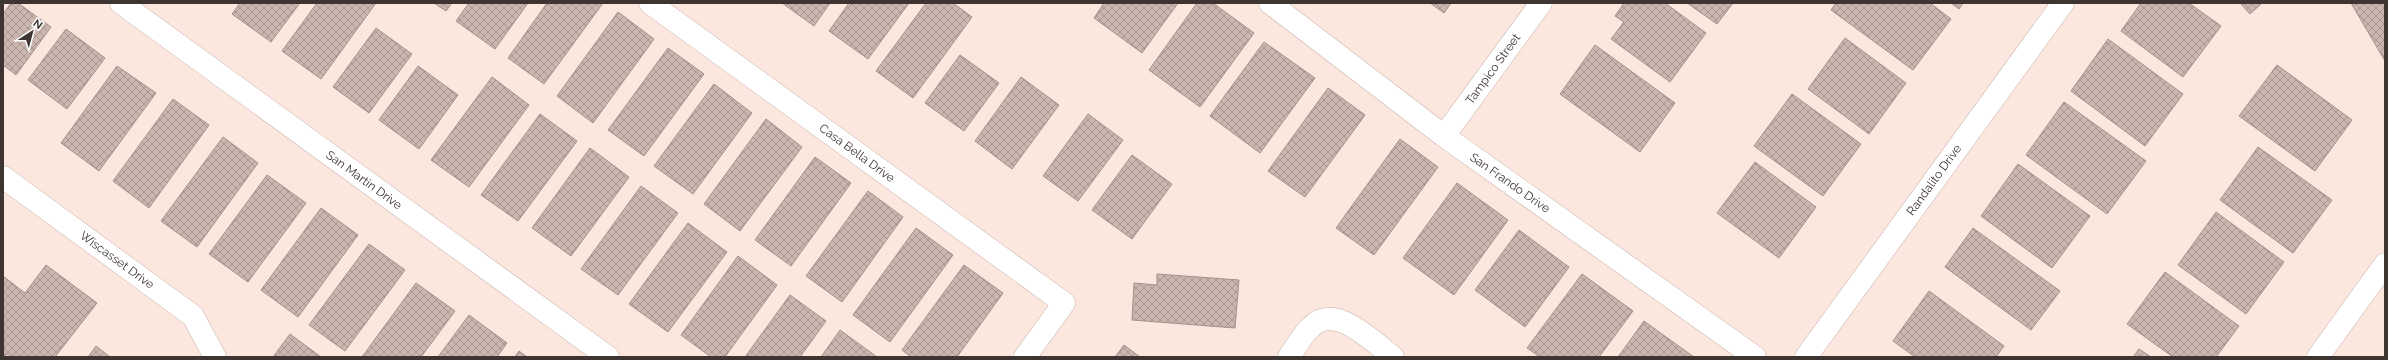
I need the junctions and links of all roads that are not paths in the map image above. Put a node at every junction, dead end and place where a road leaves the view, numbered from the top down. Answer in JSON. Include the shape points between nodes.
{"nodes":[{"id":1,"x":120,"y":3,"type":"edge"},
{"id":2,"x":650,"y":3,"type":"edge"},
{"id":3,"x":1270,"y":3,"type":"edge"},
{"id":4,"x":1541,"y":3,"type":"edge"},
{"id":5,"x":2063,"y":3,"type":"edge"},
{"id":6,"x":1444,"y":136,"type":"junction"},
{"id":7,"x":3,"y":177,"type":"edge"},
{"id":8,"x":2385,"y":264,"type":"edge"},
{"id":9,"x":215,"y":357,"type":"edge"},
{"id":10,"x":608,"y":357,"type":"edge"},
{"id":11,"x":1024,"y":357,"type":"edge"},
{"id":12,"x":1289,"y":357,"type":"edge"},
{"id":13,"x":1393,"y":357,"type":"edge"},
{"id":14,"x":1755,"y":357,"type":"edge"},
{"id":15,"x":1806,"y":357,"type":"edge"},
{"id":16,"x":2318,"y":357,"type":"edge"}],
"edges":[{"from":1,"to":10,"type":"street","name":"San Martin Drive"},
{"from":2,"to":11,"type":"street","name":"Casa Bella Drive","via":[[1064,303]]},
{"from":3,"to":6,"type":"street","name":"San Frando Drive"},
{"from":4,"to":6,"type":"street","name":"Tampico Street"},
{"from":5,"to":15,"type":"street","name":"Randalito Drive"},
{"from":6,"to":14,"type":"street","name":"San Frando Drive"},
{"from":7,"to":9,"type":"street","name":"Wiscasset Drive","via":[[193,316]]},
{"from":8,"to":16,"type":"street"},
{"from":12,"to":13,"type":"street","via":[[1311,326],[1327,319],[1344,320]]}]}
